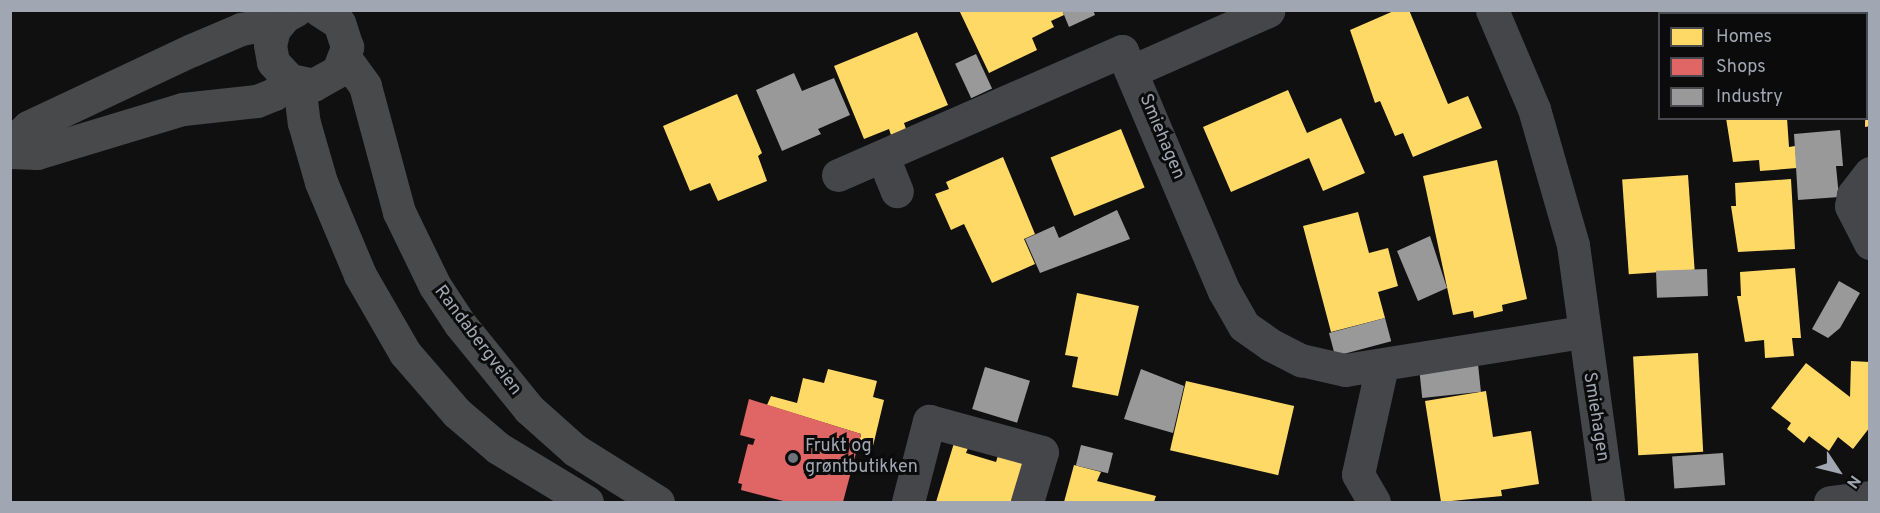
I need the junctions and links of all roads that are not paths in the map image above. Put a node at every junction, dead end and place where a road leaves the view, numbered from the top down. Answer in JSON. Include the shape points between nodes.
{"nodes":[{"id":1,"x":319,"y":10,"type":"edge"},
{"id":2,"x":1492,"y":10,"type":"edge"},
{"id":3,"x":1268,"y":11,"type":"edge"},
{"id":4,"x":285,"y":16,"type":"edge"},
{"id":5,"x":350,"y":35,"type":"edge"},
{"id":6,"x":1132,"y":71,"type":"junction"},
{"id":7,"x":294,"y":82,"type":"junction"},
{"id":8,"x":10,"y":144,"type":"edge"},
{"id":9,"x":10,"y":152,"type":"edge"},
{"id":10,"x":883,"y":157,"type":"junction"},
{"id":11,"x":1869,"y":173,"type":"edge"},
{"id":12,"x":838,"y":175,"type":"dead end"},
{"id":13,"x":897,"y":190,"type":"dead end"},
{"id":14,"x":1869,"y":243,"type":"edge"},
{"id":15,"x":1582,"y":332,"type":"junction"},
{"id":16,"x":1382,"y":366,"type":"junction"},
{"id":17,"x":1869,"y":497,"type":"edge"},
{"id":18,"x":586,"y":502,"type":"edge"},
{"id":19,"x":658,"y":502,"type":"edge"},
{"id":20,"x":908,"y":502,"type":"edge"},
{"id":21,"x":1027,"y":502,"type":"edge"},
{"id":22,"x":1374,"y":502,"type":"edge"},
{"id":23,"x":1608,"y":502,"type":"edge"},
{"id":24,"x":1830,"y":502,"type":"edge"}],
"edges":[{"from":1,"to":5,"type":"main road","name":"Randabergveien"},
{"from":2,"to":15,"type":"street","name":"Smiehagen","via":[[1534,109],[1573,245]]},
{"from":3,"to":6,"type":"street"},
{"from":4,"to":7,"type":"main road","via":[[270,45],[273,62]]},
{"from":4,"to":8,"type":"main road","via":[[192,50],[28,127]]},
{"from":5,"to":7,"type":"main road","via":[[327,80]]},
{"from":5,"to":19,"type":"main road","name":"Randabergveien","via":[[399,212],[435,286],[460,324],[529,409],[575,450]]},
{"from":6,"to":10,"type":"street","name":"Smiehagen","via":[[1122,51]]},
{"from":6,"to":16,"type":"street","name":"Smiehagen","via":[[1224,291],[1244,326],[1300,360],[1345,370]]},
{"from":7,"to":9,"type":"main road","via":[[257,101],[183,109],[37,153]]},
{"from":7,"to":18,"type":"main road","via":[[321,182],[360,275],[405,353],[457,413],[498,448]]},
{"from":10,"to":12,"type":"street","name":"Smiehagen"},
{"from":10,"to":13,"type":"street"},
{"from":11,"to":14,"type":"street","via":[[1853,195],[1851,206]]},
{"from":15,"to":16,"type":"street","name":"Smiehagen","via":[[1443,351]]},
{"from":15,"to":23,"type":"street","name":"Smiehagen"},
{"from":16,"to":22,"type":"street","via":[[1358,474]]},
{"from":17,"to":24,"type":"street"},
{"from":20,"to":21,"type":"street","via":[[929,421],[1042,452]]}]}
